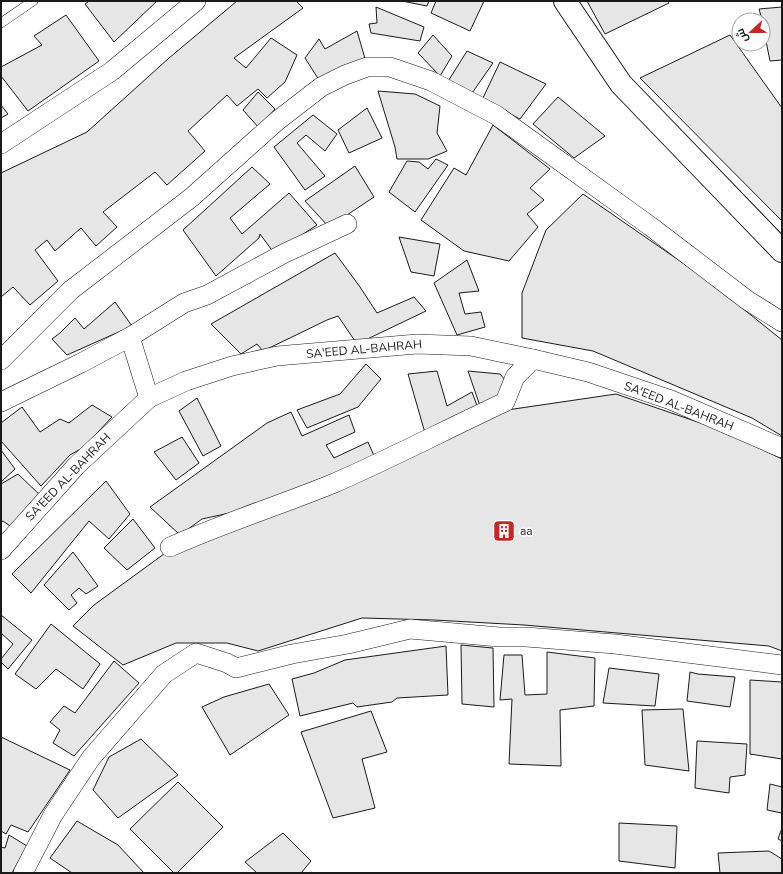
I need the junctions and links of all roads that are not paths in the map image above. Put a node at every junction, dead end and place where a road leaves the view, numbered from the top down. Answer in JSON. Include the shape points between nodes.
{"nodes":[{"id":1,"x":33,"y":1,"type":"edge"},
{"id":2,"x":196,"y":1,"type":"edge"},
{"id":3,"x":565,"y":1,"type":"edge"},
{"id":4,"x":1,"y":23,"type":"edge"},
{"id":5,"x":1,"y":144,"type":"edge"},
{"id":6,"x":347,"y":224,"type":"dead end"},
{"id":7,"x":782,"y":251,"type":"edge"},
{"id":8,"x":782,"y":322,"type":"edge"},
{"id":9,"x":130,"y":337,"type":"junction"},
{"id":10,"x":533,"y":359,"type":"junction"},
{"id":11,"x":1,"y":360,"type":"edge"},
{"id":12,"x":149,"y":398,"type":"junction"},
{"id":13,"x":1,"y":402,"type":"edge"},
{"id":14,"x":782,"y":448,"type":"edge"},
{"id":15,"x":170,"y":546,"type":"dead end"},
{"id":16,"x":1,"y":550,"type":"edge"},
{"id":17,"x":782,"y":665,"type":"edge"},
{"id":18,"x":23,"y":873,"type":"edge"}],
"edges":[{"from":1,"to":4,"type":"lane"},
{"from":2,"to":5,"type":"street","via":[[112,71]]},
{"from":3,"to":7,"type":"street","via":[[622,84]]},
{"from":6,"to":9,"type":"street","via":[[285,253],[207,295],[184,304]]},
{"from":8,"to":11,"type":"street","via":[[747,300],[650,226],[496,115],[431,80],[390,67],[367,67],[321,87],[277,121],[192,197],[71,290]]},
{"from":9,"to":12,"type":"street"},
{"from":9,"to":13,"type":"street"},
{"from":10,"to":12,"type":"street","name":"SA'EED AL-BAHRAH","via":[[471,346],[417,344],[277,356],[232,366],[186,381]]},
{"from":10,"to":14,"type":"street","name":"SA'EED AL-BAHRAH","via":[[588,372],[671,400]]},
{"from":10,"to":15,"type":"street","via":[[515,377],[504,402],[332,484]]},
{"from":12,"to":16,"type":"street","name":"SA'EED AL-BAHRAH","via":[[76,466]]},
{"from":17,"to":18,"type":"street","via":[[615,644],[410,629],[236,668],[196,653],[164,674],[91,758],[53,815]]}]}
